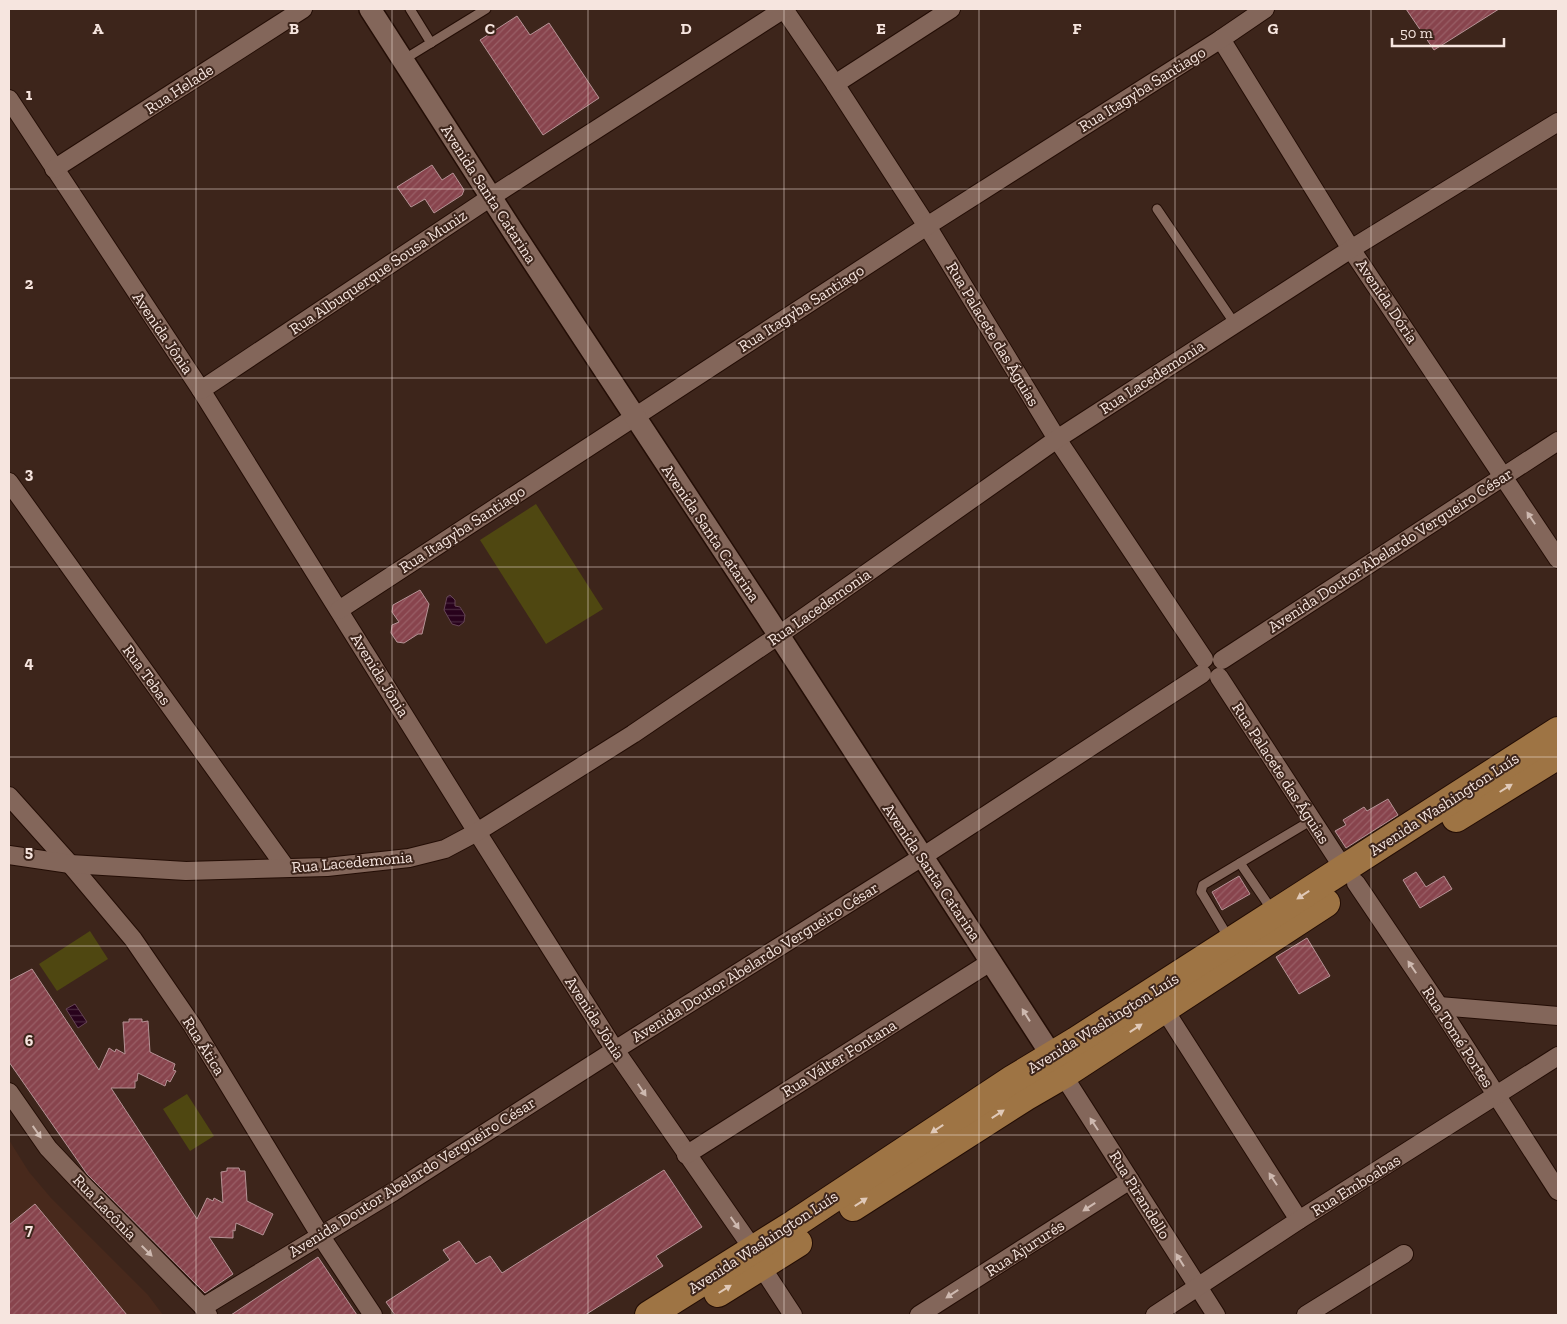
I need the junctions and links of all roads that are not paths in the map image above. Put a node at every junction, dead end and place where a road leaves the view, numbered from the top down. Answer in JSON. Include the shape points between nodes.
{"nodes":[{"id":1,"x":304,"y":9,"type":"edge"},
{"id":2,"x":370,"y":9,"type":"edge"},
{"id":3,"x":410,"y":9,"type":"edge"},
{"id":4,"x":486,"y":9,"type":"edge"},
{"id":5,"x":784,"y":9,"type":"edge"},
{"id":6,"x":951,"y":9,"type":"edge"},
{"id":7,"x":1265,"y":9,"type":"edge"},
{"id":8,"x":1221,"y":39,"type":"junction"},
{"id":9,"x":431,"y":43,"type":"junction"},
{"id":10,"x":403,"y":60,"type":"junction"},
{"id":11,"x":835,"y":84,"type":"junction"},
{"id":12,"x":9,"y":99,"type":"edge"},
{"id":13,"x":1558,"y":122,"type":"edge"},
{"id":14,"x":54,"y":169,"type":"junction"},
{"id":15,"x":491,"y":197,"type":"junction"},
{"id":16,"x":1157,"y":209,"type":"dead end"},
{"id":17,"x":927,"y":226,"type":"junction"},
{"id":18,"x":1351,"y":248,"type":"junction"},
{"id":19,"x":1235,"y":324,"type":"junction"},
{"id":20,"x":200,"y":390,"type":"junction"},
{"id":21,"x":633,"y":416,"type":"junction"},
{"id":22,"x":1057,"y":439,"type":"junction"},
{"id":23,"x":1558,"y":441,"type":"edge"},
{"id":24,"x":1503,"y":476,"type":"junction"},
{"id":25,"x":9,"y":482,"type":"edge"},
{"id":26,"x":1558,"y":559,"type":"edge"},
{"id":27,"x":339,"y":610,"type":"junction"},
{"id":28,"x":779,"y":636,"type":"junction"},
{"id":29,"x":1211,"y":667,"type":"junction"},
{"id":30,"x":1558,"y":731,"type":"edge"},
{"id":31,"x":1558,"y":756,"type":"edge"},
{"id":32,"x":9,"y":796,"type":"edge"},
{"id":33,"x":1312,"y":820,"type":"junction"},
{"id":34,"x":477,"y":832,"type":"junction"},
{"id":35,"x":9,"y":855,"type":"edge"},
{"id":36,"x":922,"y":857,"type":"junction"},
{"id":37,"x":1240,"y":863,"type":"junction"},
{"id":38,"x":70,"y":864,"type":"junction"},
{"id":39,"x":286,"y":868,"type":"junction"},
{"id":40,"x":1350,"y":876,"type":"junction"},
{"id":41,"x":1274,"y":914,"type":"junction"},
{"id":42,"x":1231,"y":941,"type":"junction"},
{"id":43,"x":992,"y":962,"type":"junction"},
{"id":44,"x":1439,"y":1006,"type":"junction"},
{"id":45,"x":1164,"y":1009,"type":"junction"},
{"id":46,"x":1558,"y":1016,"type":"edge"},
{"id":47,"x":615,"y":1050,"type":"junction"},
{"id":48,"x":1558,"y":1056,"type":"edge"},
{"id":49,"x":1057,"y":1066,"type":"junction"},
{"id":50,"x":9,"y":1092,"type":"edge"},
{"id":51,"x":1496,"y":1096,"type":"junction"},
{"id":52,"x":686,"y":1155,"type":"junction"},
{"id":53,"x":1130,"y":1180,"type":"junction"},
{"id":54,"x":1558,"y":1191,"type":"edge"},
{"id":55,"x":1299,"y":1220,"type":"junction"},
{"id":56,"x":320,"y":1235,"type":"junction"},
{"id":57,"x":1404,"y":1254,"type":"dead end"},
{"id":58,"x":757,"y":1258,"type":"junction"},
{"id":59,"x":1198,"y":1288,"type":"junction"},
{"id":60,"x":206,"y":1311,"type":"edge"},
{"id":61,"x":373,"y":1315,"type":"edge"},
{"id":62,"x":649,"y":1315,"type":"edge"},
{"id":63,"x":683,"y":1315,"type":"edge"},
{"id":64,"x":793,"y":1315,"type":"edge"},
{"id":65,"x":919,"y":1315,"type":"edge"},
{"id":66,"x":1155,"y":1315,"type":"edge"},
{"id":67,"x":1216,"y":1315,"type":"edge"},
{"id":68,"x":1306,"y":1315,"type":"edge"}],
"edges":[{"from":1,"to":14,"type":"street","name":"Rua Helade"},
{"from":2,"to":10,"type":"street","name":"Avenida Santa Catarina"},
{"from":3,"to":9,"type":"lane"},
{"from":4,"to":9,"type":"lane"},
{"from":5,"to":11,"type":"street","name":"Rua Palacete das Águias"},
{"from":5,"to":15,"type":"street","name":"Rua Albuquerque Sousa Muniz"},
{"from":6,"to":11,"type":"street"},
{"from":7,"to":8,"type":"street","name":"Rua Itagyba Santiago"},
{"from":8,"to":17,"type":"street","name":"Rua Itagyba Santiago"},
{"from":8,"to":18,"type":"street","name":"Avenida Dória"},
{"from":9,"to":10,"type":"lane"},
{"from":10,"to":15,"type":"street","name":"Avenida Santa Catarina"},
{"from":11,"to":17,"type":"street","name":"Rua Palacete das Águias"},
{"from":12,"to":14,"type":"street","name":"Avenida Jônia"},
{"from":13,"to":18,"type":"street","name":"Rua Lacedemonia"},
{"from":14,"to":20,"type":"street","name":"Avenida Jônia"},
{"from":15,"to":20,"type":"street","name":"Rua Albuquerque Sousa Muniz"},
{"from":15,"to":21,"type":"street","name":"Avenida Santa Catarina"},
{"from":16,"to":19,"type":"lane"},
{"from":17,"to":21,"type":"street","name":"Rua Itagyba Santiago"},
{"from":17,"to":22,"type":"street","name":"Rua Palacete das Águias"},
{"from":18,"to":19,"type":"street","name":"Rua Lacedemonia"},
{"from":18,"to":24,"type":"street","name":"Avenida Dória"},
{"from":19,"to":22,"type":"street","name":"Rua Lacedemonia"},
{"from":20,"to":27,"type":"street","name":"Avenida Jônia"},
{"from":21,"to":27,"type":"street","name":"Rua Itagyba Santiago"},
{"from":21,"to":28,"type":"street","name":"Avenida Santa Catarina"},
{"from":22,"to":28,"type":"street","name":"Rua Lacedemonia"},
{"from":22,"to":29,"type":"street","name":"Rua Palacete das Águias"},
{"from":23,"to":24,"type":"street","name":"Avenida Doutor Abelardo Vergueiro César"},
{"from":26,"to":24,"type":"street","name":"Avenida Dória","one_way":true},
{"from":24,"to":29,"type":"street","name":"Avenida Doutor Abelardo Vergueiro César"},
{"from":25,"to":39,"type":"street","name":"Rua Tebas"},
{"from":27,"to":34,"type":"street","name":"Avenida Jônia"},
{"from":28,"to":34,"type":"street","name":"Rua Lacedemonia","via":[[633,734]]},
{"from":28,"to":36,"type":"street","name":"Avenida Santa Catarina"},
{"from":29,"to":33,"type":"street","name":"Rua Palacete das Águias"},
{"from":29,"to":36,"type":"street","name":"Avenida Doutor Abelardo Vergueiro César"},
{"from":30,"to":40,"type":"highway","name":"Avenida Washington Luís"},
{"from":40,"to":31,"type":"highway","name":"Avenida Washington Luís","one_way":true},
{"from":32,"to":38,"type":"street","name":"Rua Ática"},
{"from":33,"to":37,"type":"lane"},
{"from":33,"to":40,"type":"street","name":"Rua Palacete das Águias"},
{"from":34,"to":39,"type":"street","name":"Rua Lacedemonia","via":[[444,848],[409,858]]},
{"from":34,"to":47,"type":"street","name":"Avenida Jônia"},
{"from":35,"to":38,"type":"street","name":"Rua Lacedemonia"},
{"from":36,"to":43,"type":"street","name":"Avenida Santa Catarina"},
{"from":36,"to":47,"type":"street","name":"Avenida Doutor Abelardo Vergueiro César"},
{"from":37,"to":41,"type":"lane"},
{"from":37,"to":42,"type":"lane","via":[[1202,888]]},
{"from":38,"to":39,"type":"street","name":"Rua Lacedemonia","via":[[186,872]]},
{"from":38,"to":56,"type":"street","name":"Rua Ática","via":[[133,940],[192,1025]]},
{"from":40,"to":41,"type":"highway","name":"Avenida Washington Luís","one_way":true},
{"from":44,"to":40,"type":"street","name":"Rua Tomé Portes","one_way":true},
{"from":40,"to":45,"type":"highway","name":"Avenida Washington Luís"},
{"from":41,"to":42,"type":"highway","name":"Avenida Washington Luís"},
{"from":42,"to":49,"type":"highway","name":"Avenida Washington Luís"},
{"from":49,"to":43,"type":"street","name":"Avenida Santa Catarina","one_way":true},
{"from":43,"to":52,"type":"street","name":"Rua Válter Fontana"},
{"from":44,"to":46,"type":"street"},
{"from":44,"to":51,"type":"street","name":"Rua Tomé Portes"},
{"from":49,"to":45,"type":"highway","name":"Avenida Washington Luís","one_way":true},
{"from":55,"to":45,"type":"street","one_way":true},
{"from":47,"to":52,"type":"street","name":"Avenida Jônia","one_way":true},
{"from":47,"to":56,"type":"street","name":"Avenida Doutor Abelardo Vergueiro César"},
{"from":48,"to":51,"type":"street","name":"Rua Emboabas"},
{"from":53,"to":49,"type":"street","name":"Rua Pirandello","one_way":true},
{"from":49,"to":58,"type":"highway","name":"Avenida Washington Luís","via":[[1025,1097]]},
{"from":50,"to":60,"type":"street","name":"Rua Lacônia","one_way":true,"via":[[48,1148]]},
{"from":51,"to":54,"type":"street","name":"Rua Tomé Portes"},
{"from":51,"to":55,"type":"street","name":"Rua Emboabas"},
{"from":52,"to":58,"type":"street","name":"Avenida Jônia","one_way":true},
{"from":59,"to":53,"type":"street","name":"Rua Pirandello","one_way":true},
{"from":53,"to":65,"type":"street","name":"Rua Ajururés","one_way":true},
{"from":55,"to":59,"type":"street","name":"Rua Emboabas"},
{"from":56,"to":60,"type":"street","name":"Avenida Doutor Abelardo Vergueiro César"},
{"from":56,"to":61,"type":"street","name":"Rua Ática"},
{"from":57,"to":68,"type":"street"},
{"from":58,"to":62,"type":"highway","name":"Avenida Washington Luís"},
{"from":63,"to":58,"type":"highway","name":"Avenida Washington Luís","one_way":true},
{"from":58,"to":64,"type":"street","name":"Avenida Jônia"},
{"from":59,"to":66,"type":"street","name":"Rua Emboabas"},
{"from":59,"to":67,"type":"street","name":"Rua Pirandello"}]}
